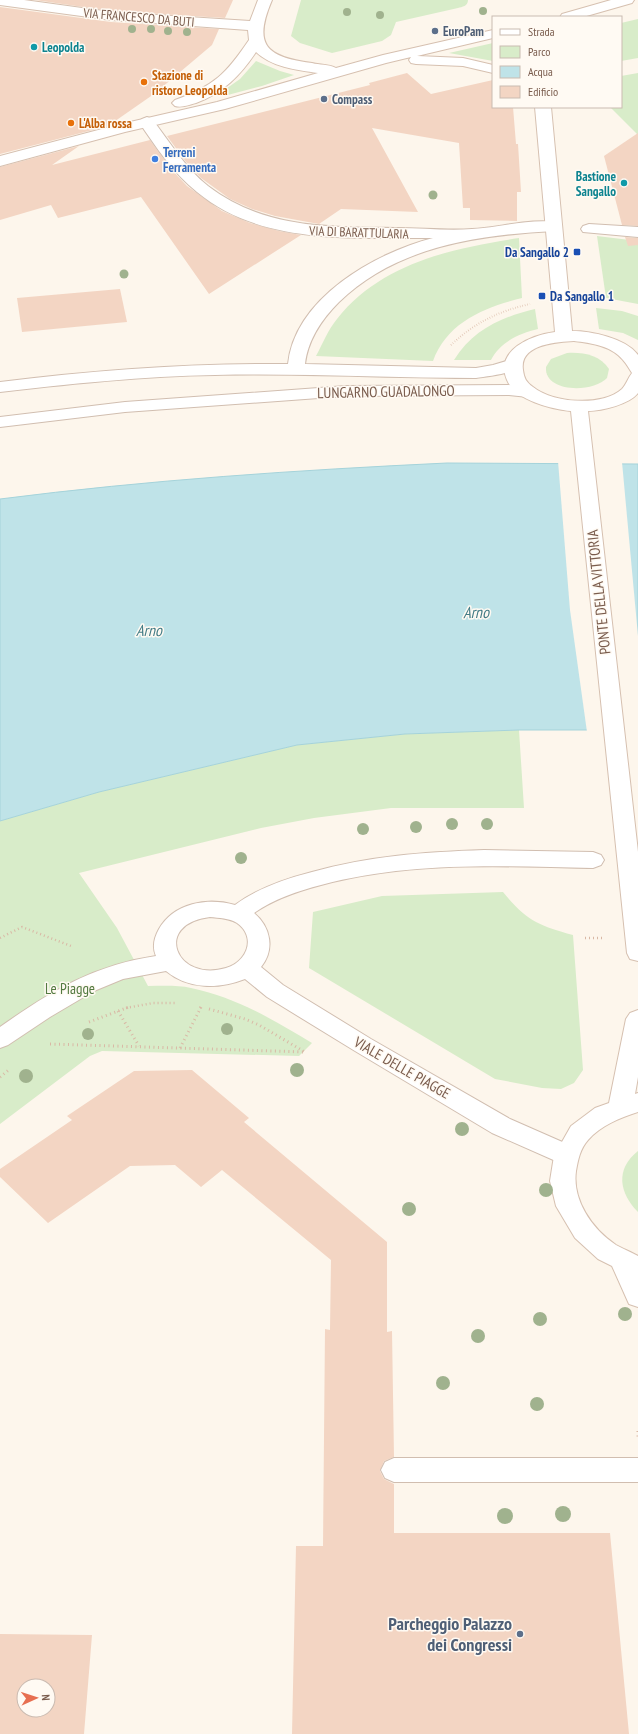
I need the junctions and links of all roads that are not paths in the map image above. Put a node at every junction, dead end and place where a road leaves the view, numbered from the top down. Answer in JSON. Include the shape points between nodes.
{"nodes":[{"id":1,"x":266,"y":0,"type":"edge"},
{"id":2,"x":627,"y":0,"type":"edge"},
{"id":3,"x":0,"y":1,"type":"edge"},
{"id":4,"x":573,"y":16,"type":"edge"},
{"id":5,"x":256,"y":33,"type":"junction"},
{"id":6,"x":492,"y":34,"type":"edge"},
{"id":7,"x":383,"y":59,"type":"junction"},
{"id":8,"x":492,"y":69,"type":"edge"},
{"id":9,"x":337,"y":71,"type":"junction"},
{"id":10,"x":543,"y":108,"type":"edge"},
{"id":11,"x":147,"y":122,"type":"junction"},
{"id":12,"x":122,"y":128,"type":"junction"},
{"id":13,"x":0,"y":161,"type":"edge"},
{"id":14,"x":554,"y":226,"type":"junction"},
{"id":15,"x":589,"y":229,"type":"dead end"},
{"id":16,"x":638,"y":232,"type":"edge"},
{"id":17,"x":469,"y":234,"type":"junction"},
{"id":18,"x":564,"y":336,"type":"junction"},
{"id":19,"x":512,"y":364,"type":"junction"},
{"id":20,"x":244,"y":369,"type":"junction"},
{"id":21,"x":296,"y":369,"type":"junction"},
{"id":22,"x":638,"y":370,"type":"edge"},
{"id":23,"x":636,"y":385,"type":"edge"},
{"id":24,"x":0,"y":387,"type":"edge"},
{"id":25,"x":528,"y":392,"type":"junction"},
{"id":26,"x":244,"y":398,"type":"junction"},
{"id":27,"x":579,"y":406,"type":"junction"},
{"id":28,"x":0,"y":422,"type":"edge"},
{"id":29,"x":619,"y":777,"type":"junction"},
{"id":30,"x":638,"y":807,"type":"edge"},
{"id":31,"x":594,"y":860,"type":"dead end"},
{"id":32,"x":238,"y":914,"type":"junction"},
{"id":33,"x":637,"y":924,"type":"edge"},
{"id":34,"x":638,"y":953,"type":"edge"},
{"id":35,"x":171,"y":962,"type":"junction"},
{"id":36,"x":246,"y":968,"type":"junction"},
{"id":37,"x":638,"y":1019,"type":"edge"},
{"id":38,"x":0,"y":1039,"type":"edge"},
{"id":39,"x":629,"y":1104,"type":"edge"},
{"id":40,"x":567,"y":1155,"type":"junction"},
{"id":41,"x":630,"y":1265,"type":"edge"},
{"id":42,"x":638,"y":1296,"type":"edge"},
{"id":43,"x":394,"y":1470,"type":"dead end"},
{"id":44,"x":638,"y":1470,"type":"edge"}],
"edges":[{"from":1,"to":5,"type":"street"},
{"from":2,"to":4,"type":"street"},
{"from":3,"to":5,"type":"street","name":"VIA FRANCESCO DA BUTI"},
{"from":5,"to":9,"type":"street","via":[[262,49],[280,61]]},
{"from":5,"to":12,"type":"street","via":[[240,66],[213,90]]},
{"from":6,"to":7,"type":"street"},
{"from":7,"to":8,"type":"street","via":[[463,62]]},
{"from":7,"to":9,"type":"street"},
{"from":9,"to":11,"type":"street","via":[[220,106]]},
{"from":10,"to":14,"type":"street"},
{"from":11,"to":12,"type":"street"},
{"from":11,"to":17,"type":"street","name":"VIA DI BARATTULARIA","via":[[189,178],[201,188],[228,205],[276,224],[324,232]]},
{"from":12,"to":13,"type":"street"},
{"from":14,"to":17,"type":"street","via":[[522,227]]},
{"from":14,"to":18,"type":"street"},
{"from":15,"to":16,"type":"street"},
{"from":17,"to":21,"type":"street","via":[[430,244],[390,260],[341,290],[317,315],[308,329],[301,343]]},
{"from":18,"to":19,"type":"street","via":[[530,344],[519,353]]},
{"from":18,"to":22,"type":"street","via":[[593,338],[612,344],[628,353]]},
{"from":19,"to":21,"type":"street","name":"LUNGARNO GUADALONGO","via":[[476,373]]},
{"from":19,"to":25,"type":"street","via":[[516,380]]},
{"from":20,"to":21,"type":"street","name":"LUNGARNO GUADALONGO"},
{"from":20,"to":24,"type":"street","name":"LUNGARNO GUADALONGO","via":[[98,377]]},
{"from":20,"to":26,"type":"street"},
{"from":23,"to":27,"type":"street","via":[[624,396],[606,403]]},
{"from":25,"to":26,"type":"street","name":"LUNGARNO GUADALONGO","via":[[346,391]]},
{"from":25,"to":27,"type":"street","via":[[555,404]]},
{"from":26,"to":28,"type":"street","name":"LUNGARNO GUADALONGO","via":[[125,407]]},
{"from":27,"to":29,"type":"street","name":"PONTE DELLA VITTORIA"},
{"from":29,"to":30,"type":"street"},
{"from":29,"to":33,"type":"street","name":"PONTE DELLA VITTORIA"},
{"from":31,"to":32,"type":"street","via":[[456,859],[360,868],[283,888],[258,900]]},
{"from":32,"to":35,"type":"street","via":[[210,909],[183,916],[173,924],[165,938],[166,953]]},
{"from":32,"to":36,"type":"street","via":[[256,929],[259,938],[259,949]]},
{"from":33,"to":34,"type":"street","name":"PONTE DELLA VITTORIA"},
{"from":35,"to":36,"type":"street","via":[[192,976],[206,978],[220,978]]},
{"from":35,"to":38,"type":"street","via":[[116,972],[55,1002]]},
{"from":36,"to":40,"type":"street","name":"VIALE DELLE PIAGGE","via":[[275,991],[370,1050],[501,1126]]},
{"from":37,"to":39,"type":"street"},
{"from":39,"to":40,"type":"street","via":[[606,1113],[588,1125],[575,1139]]},
{"from":40,"to":41,"type":"street","via":[[562,1176],[563,1187],[574,1219],[594,1243]]},
{"from":41,"to":42,"type":"street"},
{"from":43,"to":44,"type":"lane"}]}
